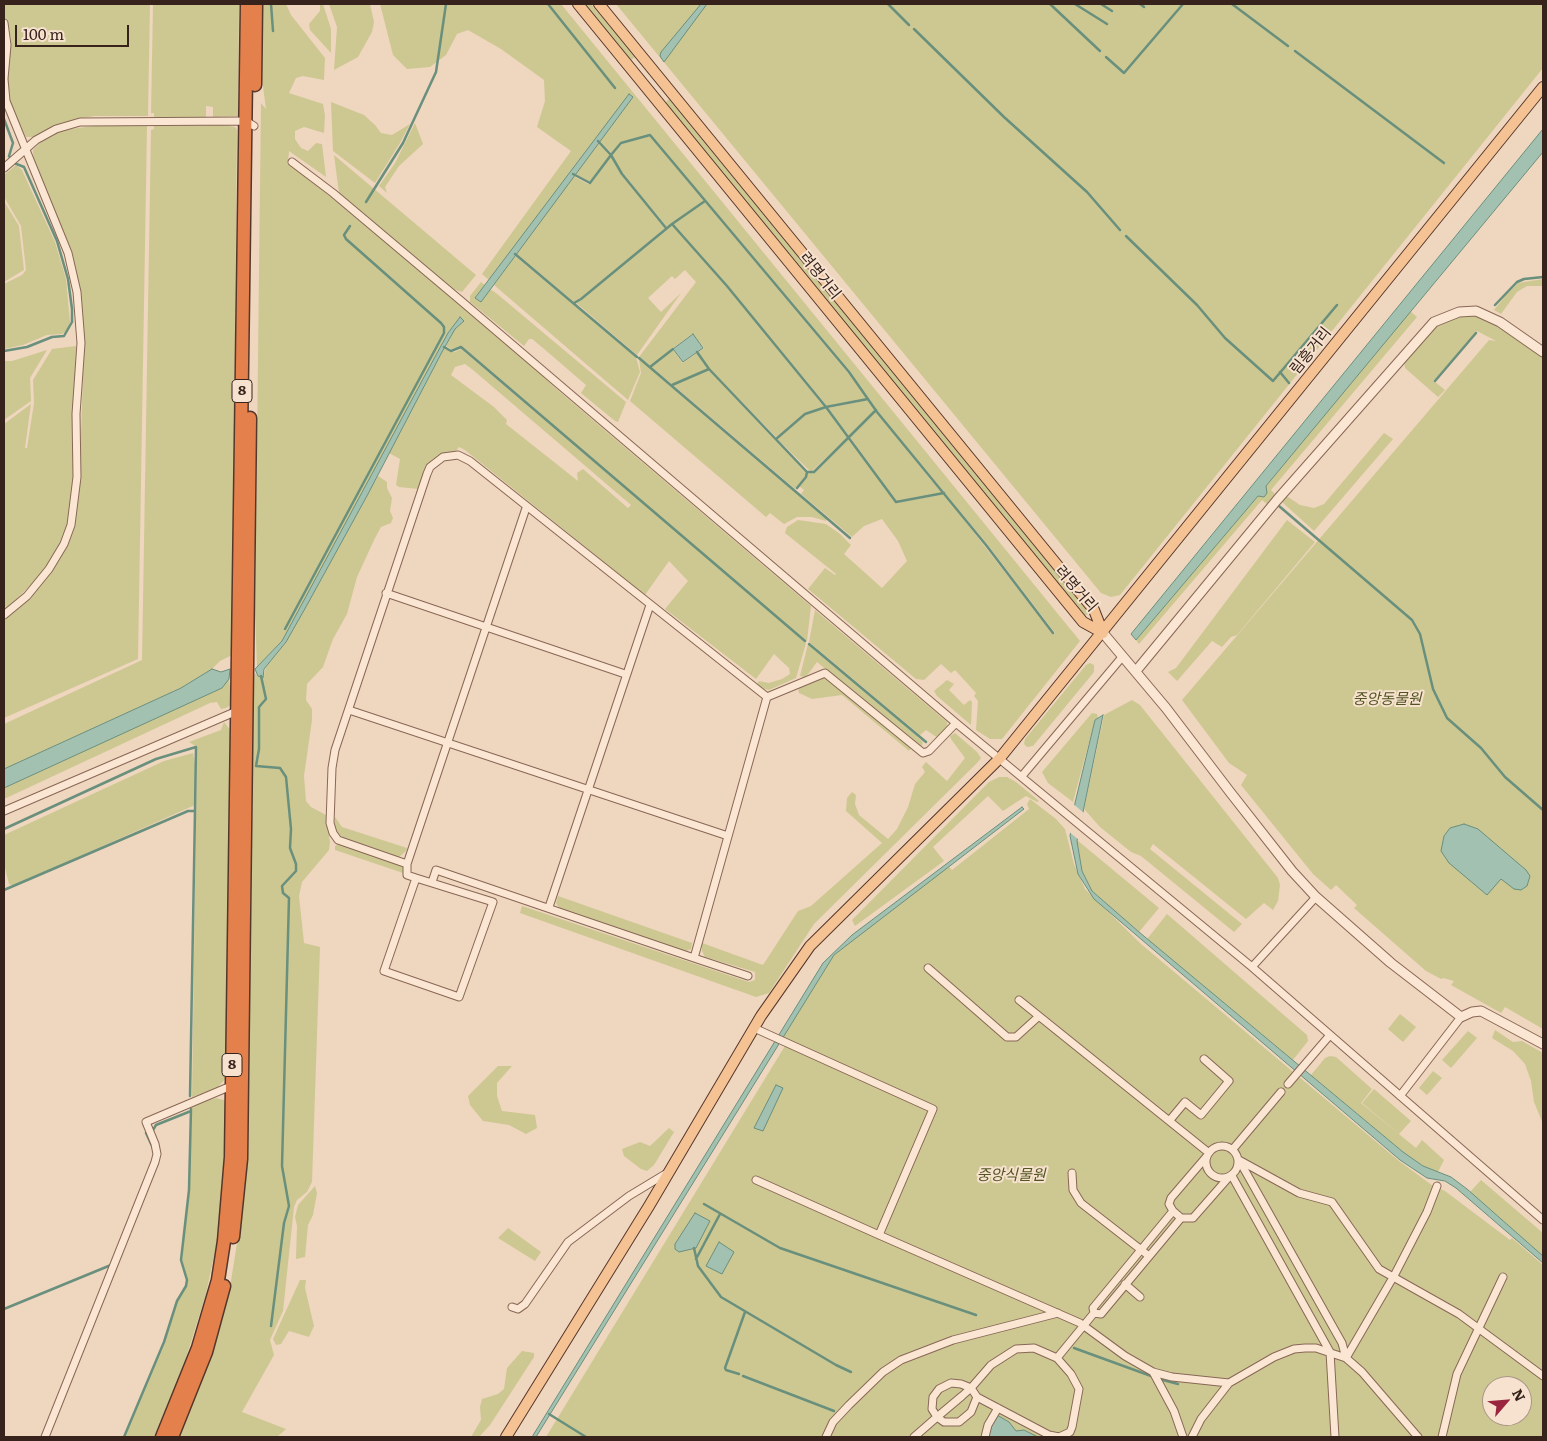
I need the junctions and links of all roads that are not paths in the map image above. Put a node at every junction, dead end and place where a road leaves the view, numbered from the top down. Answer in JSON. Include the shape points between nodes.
{"nodes":[{"id":1,"x":247,"y":4,"type":"edge"},
{"id":2,"x":256,"y":4,"type":"edge"},
{"id":3,"x":578,"y":4,"type":"edge"},
{"id":4,"x":600,"y":4,"type":"edge"},
{"id":5,"x":4,"y":23,"type":"edge"},
{"id":6,"x":1543,"y":87,"type":"edge"},
{"id":7,"x":250,"y":124,"type":"junction"},
{"id":8,"x":25,"y":148,"type":"junction"},
{"id":9,"x":292,"y":162,"type":"dead end"},
{"id":10,"x":4,"y":168,"type":"edge"},
{"id":11,"x":1543,"y":352,"type":"edge"},
{"id":12,"x":526,"y":508,"type":"junction"},
{"id":13,"x":386,"y":593,"type":"junction"},
{"id":14,"x":650,"y":605,"type":"junction"},
{"id":15,"x":4,"y":616,"type":"edge"},
{"id":16,"x":485,"y":628,"type":"junction"},
{"id":17,"x":1103,"y":633,"type":"junction"},
{"id":18,"x":1123,"y":656,"type":"junction"},
{"id":19,"x":1136,"y":671,"type":"junction"},
{"id":20,"x":626,"y":674,"type":"junction"},
{"id":21,"x":242,"y":681,"type":"junction"},
{"id":22,"x":767,"y":696,"type":"junction"},
{"id":23,"x":349,"y":710,"type":"junction"},
{"id":24,"x":237,"y":711,"type":"junction"},
{"id":25,"x":956,"y":723,"type":"junction"},
{"id":26,"x":447,"y":744,"type":"junction"},
{"id":27,"x":1000,"y":758,"type":"junction"},
{"id":28,"x":1022,"y":776,"type":"junction"},
{"id":29,"x":588,"y":791,"type":"junction"},
{"id":30,"x":4,"y":811,"type":"edge"},
{"id":31,"x":728,"y":836,"type":"junction"},
{"id":32,"x":407,"y":864,"type":"junction"},
{"id":33,"x":416,"y":878,"type":"junction"},
{"id":34,"x":432,"y":882,"type":"junction"},
{"id":35,"x":1316,"y":897,"type":"junction"},
{"id":36,"x":549,"y":907,"type":"junction"},
{"id":37,"x":694,"y":958,"type":"junction"},
{"id":38,"x":1252,"y":967,"type":"junction"},
{"id":39,"x":928,"y":968,"type":"dead end"},
{"id":40,"x":748,"y":976,"type":"dead end"},
{"id":41,"x":1019,"y":1000,"type":"dead end"},
{"id":42,"x":1038,"y":1017,"type":"junction"},
{"id":43,"x":1461,"y":1017,"type":"junction"},
{"id":44,"x":754,"y":1028,"type":"junction"},
{"id":45,"x":1330,"y":1035,"type":"junction"},
{"id":46,"x":1543,"y":1044,"type":"edge"},
{"id":47,"x":1204,"y":1060,"type":"dead end"},
{"id":48,"x":1288,"y":1084,"type":"dead end"},
{"id":49,"x":231,"y":1086,"type":"junction"},
{"id":50,"x":1281,"y":1092,"type":"dead end"},
{"id":51,"x":1400,"y":1096,"type":"junction"},
{"id":52,"x":1170,"y":1120,"type":"junction"},
{"id":53,"x":1233,"y":1149,"type":"junction"},
{"id":54,"x":1208,"y":1154,"type":"junction"},
{"id":55,"x":1239,"y":1160,"type":"junction"},
{"id":56,"x":670,"y":1171,"type":"junction"},
{"id":57,"x":1072,"y":1173,"type":"dead end"},
{"id":58,"x":1230,"y":1176,"type":"junction"},
{"id":59,"x":756,"y":1180,"type":"dead end"},
{"id":60,"x":1437,"y":1186,"type":"dead end"},
{"id":61,"x":1173,"y":1212,"type":"junction"},
{"id":62,"x":1181,"y":1218,"type":"junction"},
{"id":63,"x":1543,"y":1220,"type":"edge"},
{"id":64,"x":878,"y":1235,"type":"junction"},
{"id":65,"x":1140,"y":1249,"type":"junction"},
{"id":66,"x":1150,"y":1256,"type":"junction"},
{"id":67,"x":1394,"y":1276,"type":"junction"},
{"id":68,"x":1503,"y":1278,"type":"dead end"},
{"id":69,"x":1125,"y":1284,"type":"junction"},
{"id":70,"x":1140,"y":1297,"type":"dead end"},
{"id":71,"x":512,"y":1307,"type":"dead end"},
{"id":72,"x":1058,"y":1313,"type":"junction"},
{"id":73,"x":1094,"y":1313,"type":"junction"},
{"id":74,"x":1084,"y":1325,"type":"junction"},
{"id":75,"x":1478,"y":1328,"type":"junction"},
{"id":76,"x":1330,"y":1352,"type":"junction"},
{"id":77,"x":1057,"y":1358,"type":"junction"},
{"id":78,"x":1346,"y":1358,"type":"junction"},
{"id":79,"x":1153,"y":1372,"type":"junction"},
{"id":80,"x":1543,"y":1376,"type":"edge"},
{"id":81,"x":1229,"y":1383,"type":"junction"},
{"id":82,"x":971,"y":1388,"type":"junction"},
{"id":83,"x":977,"y":1397,"type":"junction"},
{"id":84,"x":998,"y":1408,"type":"junction"},
{"id":85,"x":937,"y":1417,"type":"junction"},
{"id":86,"x":45,"y":1437,"type":"edge"},
{"id":87,"x":162,"y":1437,"type":"edge"},
{"id":88,"x":172,"y":1437,"type":"edge"},
{"id":89,"x":506,"y":1437,"type":"edge"},
{"id":90,"x":826,"y":1437,"type":"edge"},
{"id":91,"x":914,"y":1437,"type":"edge"},
{"id":92,"x":985,"y":1437,"type":"edge"},
{"id":93,"x":1183,"y":1437,"type":"edge"},
{"id":94,"x":1192,"y":1437,"type":"edge"},
{"id":95,"x":1335,"y":1437,"type":"edge"},
{"id":96,"x":1418,"y":1437,"type":"edge"},
{"id":97,"x":1442,"y":1437,"type":"edge"}],
"edges":[{"from":1,"to":7,"type":"highway","number":"8"},
{"from":2,"to":7,"type":"highway","number":"8"},
{"from":3,"to":17,"type":"main road","name":"려명거리","via":[[1083,622]]},
{"from":4,"to":17,"type":"main road","name":"려명거리","via":[[1094,610]]},
{"from":5,"to":8,"type":"street","via":[[8,45],[4,94]]},
{"from":6,"to":17,"type":"main road","name":"림흥거리"},
{"from":7,"to":8,"type":"street","via":[[80,122],[56,129]]},
{"from":7,"to":21,"type":"highway","number":"8"},
{"from":8,"to":10,"type":"street"},
{"from":8,"to":15,"type":"street","via":[[63,239],[77,292],[81,343],[76,414],[77,477],[73,519],[64,544],[39,583]]},
{"from":9,"to":25,"type":"street","via":[[460,300]]},
{"from":11,"to":19,"type":"street","via":[[1500,322],[1476,312],[1459,312],[1434,322],[1277,500]]},
{"from":12,"to":13,"type":"street","via":[[470,461],[458,455],[443,457],[430,467],[427,474]]},
{"from":12,"to":14,"type":"street"},
{"from":12,"to":16,"type":"street"},
{"from":13,"to":16,"type":"street"},
{"from":13,"to":23,"type":"street"},
{"from":14,"to":20,"type":"street"},
{"from":14,"to":22,"type":"street"},
{"from":16,"to":20,"type":"street"},
{"from":16,"to":26,"type":"street"},
{"from":17,"to":18,"type":"street"},
{"from":17,"to":27,"type":"main road","name":"림흥거리"},
{"from":18,"to":19,"type":"street"},
{"from":18,"to":28,"type":"street"},
{"from":19,"to":35,"type":"street","via":[[1292,871]]},
{"from":20,"to":29,"type":"street"},
{"from":21,"to":24,"type":"highway","number":"8"},
{"from":21,"to":88,"type":"highway","number":"8","via":[[241,1150],[237,1205],[226,1279],[214,1326]]},
{"from":22,"to":25,"type":"street","via":[[825,673],[923,753]]},
{"from":22,"to":31,"type":"street"},
{"from":23,"to":26,"type":"street"},
{"from":23,"to":32,"type":"street","via":[[332,768],[330,823],[333,833],[338,840]]},
{"from":24,"to":30,"type":"street"},
{"from":24,"to":49,"type":"highway","number":"8"},
{"from":25,"to":27,"type":"street"},
{"from":26,"to":29,"type":"street"},
{"from":26,"to":32,"type":"street"},
{"from":27,"to":28,"type":"street"},
{"from":27,"to":44,"type":"main road","name":"림흥거리","via":[[810,946]]},
{"from":28,"to":38,"type":"street"},
{"from":29,"to":31,"type":"street"},
{"from":29,"to":36,"type":"street"},
{"from":31,"to":37,"type":"street"},
{"from":32,"to":33,"type":"street","via":[[407,875]]},
{"from":33,"to":34,"type":"street"},
{"from":33,"to":34,"type":"street","via":[[384,971],[459,997],[493,902]]},
{"from":34,"to":36,"type":"street","via":[[436,870]]},
{"from":35,"to":38,"type":"street"},
{"from":35,"to":43,"type":"street","via":[[1391,963]]},
{"from":36,"to":37,"type":"street"},
{"from":37,"to":40,"type":"street"},
{"from":38,"to":45,"type":"street"},
{"from":39,"to":42,"type":"street","via":[[1007,1037],[1016,1037]]},
{"from":41,"to":42,"type":"street"},
{"from":42,"to":52,"type":"street"},
{"from":43,"to":46,"type":"street","via":[[1481,1011]]},
{"from":43,"to":51,"type":"street"},
{"from":44,"to":56,"type":"main road","name":"림흥거리"},
{"from":44,"to":64,"type":"street","via":[[933,1108]]},
{"from":45,"to":48,"type":"street"},
{"from":45,"to":51,"type":"street"},
{"from":47,"to":52,"type":"street","via":[[1229,1081],[1201,1115],[1185,1102]]},
{"from":49,"to":86,"type":"street","via":[[146,1122],[155,1144],[155,1162]]},
{"from":49,"to":87,"type":"highway","number":"8","via":[[228,1200],[218,1280],[198,1348]]},
{"from":50,"to":53,"type":"street"},
{"from":51,"to":63,"type":"street"},
{"from":52,"to":54,"type":"street"},
{"from":53,"to":54,"type":"street","via":[[1222,1146]]},
{"from":53,"to":55,"type":"street"},
{"from":54,"to":58,"type":"street","via":[[1206,1164],[1210,1173],[1220,1179]]},
{"from":54,"to":61,"type":"street","via":[[1171,1198],[1169,1204]]},
{"from":55,"to":58,"type":"street","via":[[1238,1167]]},
{"from":55,"to":67,"type":"street","via":[[1299,1193],[1332,1202],[1372,1261],[1384,1273]]},
{"from":55,"to":78,"type":"street","via":[[1342,1343]]},
{"from":56,"to":71,"type":"street","via":[[629,1196],[568,1242],[525,1304],[518,1309]]},
{"from":56,"to":89,"type":"main road","name":"림흥거리"},
{"from":57,"to":65,"type":"street","via":[[1073,1190],[1081,1203]]},
{"from":58,"to":62,"type":"street","via":[[1198,1214],[1189,1220]]},
{"from":58,"to":76,"type":"street"},
{"from":59,"to":64,"type":"street"},
{"from":60,"to":67,"type":"street"},
{"from":61,"to":62,"type":"street"},
{"from":61,"to":65,"type":"street"},
{"from":62,"to":66,"type":"street"},
{"from":64,"to":72,"type":"street"},
{"from":65,"to":66,"type":"street"},
{"from":65,"to":73,"type":"street","via":[[1093,1308]]},
{"from":66,"to":69,"type":"street"},
{"from":67,"to":75,"type":"street"},
{"from":67,"to":78,"type":"street"},
{"from":68,"to":75,"type":"street"},
{"from":69,"to":70,"type":"street"},
{"from":69,"to":73,"type":"street","via":[[1101,1314]]},
{"from":72,"to":74,"type":"street"},
{"from":72,"to":90,"type":"street","via":[[946,1342],[901,1360],[883,1372],[849,1405],[833,1422]]},
{"from":73,"to":74,"type":"street"},
{"from":74,"to":77,"type":"street"},
{"from":74,"to":79,"type":"street","via":[[1125,1356]]},
{"from":75,"to":80,"type":"street"},
{"from":75,"to":97,"type":"street","via":[[1454,1383]]},
{"from":76,"to":78,"type":"street"},
{"from":76,"to":81,"type":"street","via":[[1316,1348],[1294,1349]]},
{"from":76,"to":95,"type":"street"},
{"from":77,"to":82,"type":"street","via":[[1034,1348],[1016,1349],[991,1366]]},
{"from":77,"to":84,"type":"street","via":[[1079,1389],[1070,1432],[1054,1436]]},
{"from":78,"to":96,"type":"street"},
{"from":79,"to":81,"type":"street"},
{"from":79,"to":93,"type":"street","via":[[1174,1411]]},
{"from":81,"to":94,"type":"street","via":[[1200,1419]]},
{"from":82,"to":83,"type":"street"},
{"from":82,"to":85,"type":"street"},
{"from":82,"to":85,"type":"street","via":[[954,1383],[939,1389],[932,1403]]},
{"from":83,"to":84,"type":"street"},
{"from":83,"to":85,"type":"street","via":[[971,1412],[959,1422],[950,1424]]},
{"from":84,"to":92,"type":"street"},
{"from":85,"to":91,"type":"street"}]}
